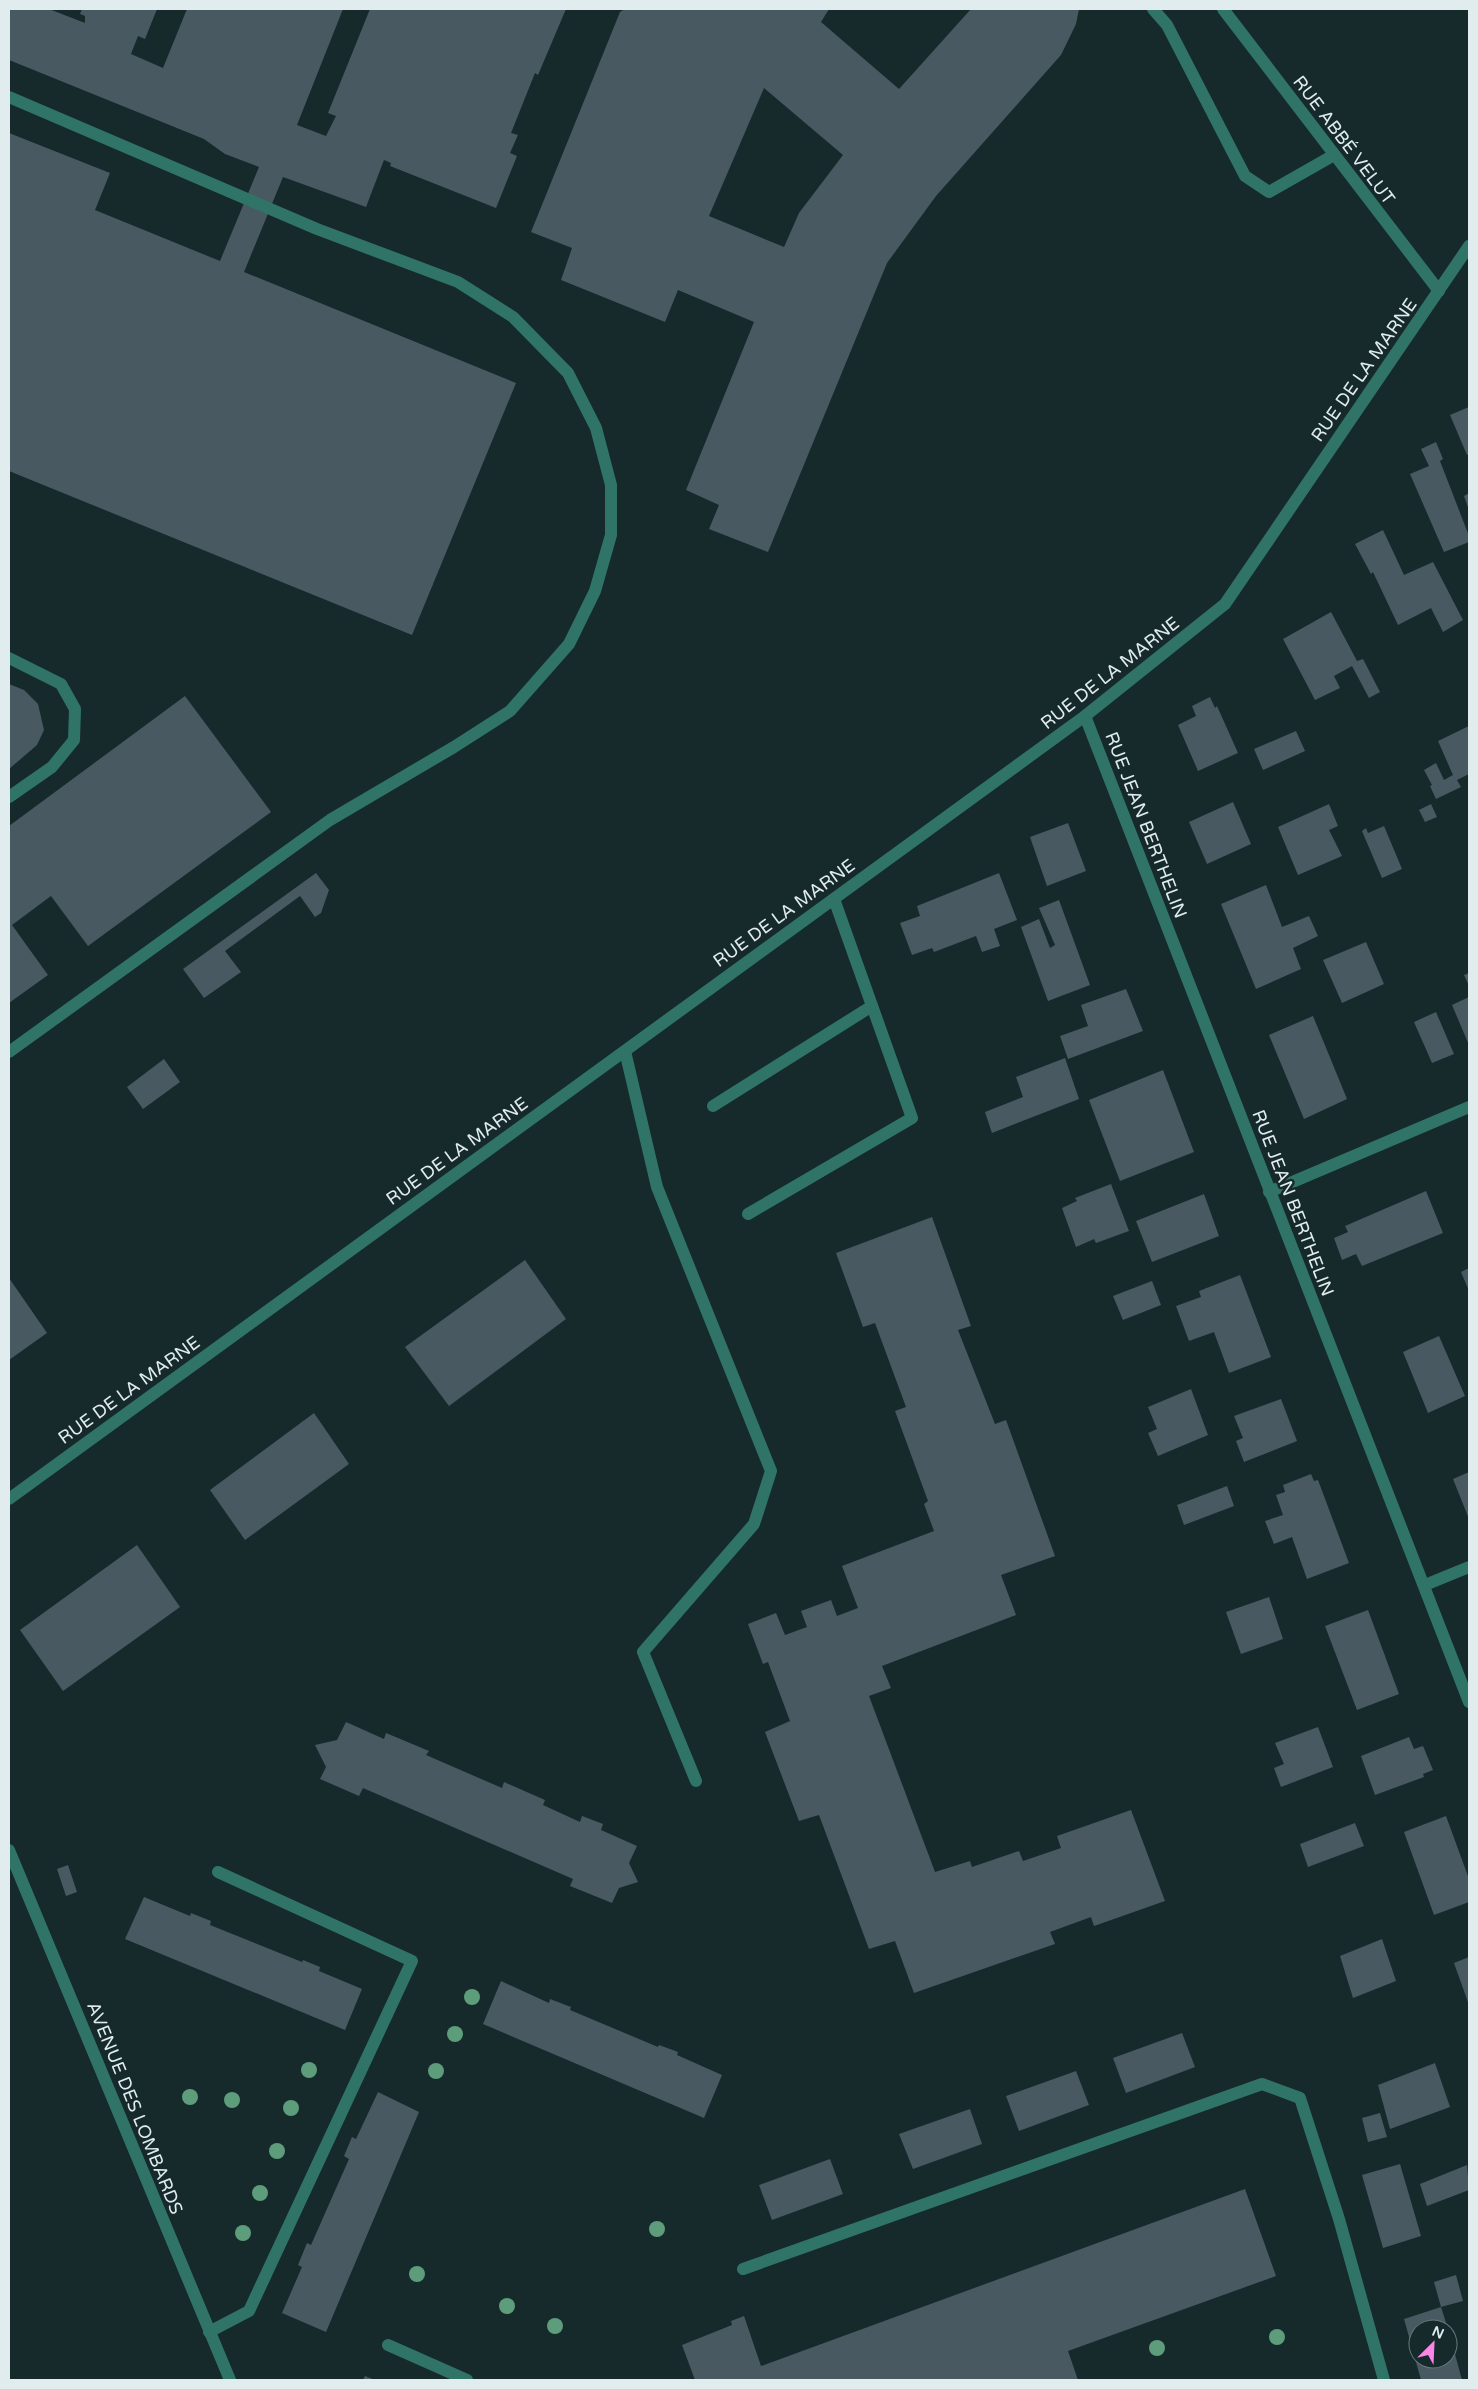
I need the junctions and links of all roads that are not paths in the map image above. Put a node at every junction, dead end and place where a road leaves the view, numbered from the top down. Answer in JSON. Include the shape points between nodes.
{"nodes":[{"id":1,"x":1153,"y":9,"type":"edge"},
{"id":2,"x":1223,"y":9,"type":"edge"},
{"id":3,"x":9,"y":97,"type":"edge"},
{"id":4,"x":1334,"y":155,"type":"junction"},
{"id":5,"x":1469,"y":246,"type":"edge"},
{"id":6,"x":1439,"y":291,"type":"junction"},
{"id":7,"x":9,"y":658,"type":"edge"},
{"id":8,"x":1085,"y":716,"type":"junction"},
{"id":9,"x":9,"y":797,"type":"edge"},
{"id":10,"x":834,"y":899,"type":"junction"},
{"id":11,"x":872,"y":1006,"type":"junction"},
{"id":12,"x":625,"y":1051,"type":"junction"},
{"id":13,"x":9,"y":1052,"type":"edge"},
{"id":14,"x":713,"y":1106,"type":"dead end"},
{"id":15,"x":1469,"y":1106,"type":"edge"},
{"id":16,"x":1269,"y":1192,"type":"junction"},
{"id":17,"x":748,"y":1214,"type":"dead end"},
{"id":18,"x":9,"y":1499,"type":"edge"},
{"id":19,"x":1469,"y":1567,"type":"edge"},
{"id":20,"x":1425,"y":1585,"type":"junction"},
{"id":21,"x":1469,"y":1702,"type":"edge"},
{"id":22,"x":696,"y":1780,"type":"dead end"},
{"id":23,"x":9,"y":1850,"type":"edge"},
{"id":24,"x":218,"y":1872,"type":"dead end"},
{"id":25,"x":743,"y":2269,"type":"dead end"},
{"id":26,"x":209,"y":2332,"type":"junction"},
{"id":27,"x":388,"y":2345,"type":"dead end"},
{"id":28,"x":230,"y":2380,"type":"edge"},
{"id":29,"x":467,"y":2380,"type":"edge"},
{"id":30,"x":1384,"y":2380,"type":"edge"}],
"edges":[{"from":1,"to":4,"type":"street","via":[[1167,25],[1245,176],[1269,192]]},
{"from":2,"to":4,"type":"street","name":"RUE ABBÉ VELUT"},
{"from":3,"to":13,"type":"street","via":[[317,228],[458,282],[513,317],[568,373],[596,428],[611,486],[611,535],[596,591],[569,644],[510,711],[330,820]]},
{"from":4,"to":6,"type":"street","name":"RUE ABBÉ VELUT"},
{"from":5,"to":6,"type":"street","name":"RUE DE LA MARNE"},
{"from":6,"to":8,"type":"street","name":"RUE DE LA MARNE","via":[[1225,604]]},
{"from":7,"to":9,"type":"street","via":[[61,684],[75,709],[74,740],[52,767]]},
{"from":8,"to":10,"type":"street","name":"RUE DE LA MARNE"},
{"from":8,"to":16,"type":"street","name":"RUE JEAN BERTHELIN"},
{"from":10,"to":11,"type":"street"},
{"from":10,"to":12,"type":"street","name":"RUE DE LA MARNE"},
{"from":11,"to":14,"type":"street"},
{"from":11,"to":17,"type":"street","via":[[912,1118]]},
{"from":12,"to":18,"type":"street","name":"RUE DE LA MARNE"},
{"from":12,"to":22,"type":"street","via":[[658,1187],[771,1472],[754,1524],[643,1652]]},
{"from":15,"to":16,"type":"street"},
{"from":16,"to":20,"type":"street","name":"RUE JEAN BERTHELIN"},
{"from":19,"to":20,"type":"street"},
{"from":20,"to":21,"type":"street","name":"RUE JEAN BERTHELIN"},
{"from":23,"to":26,"type":"street","name":"AVENUE DES LOMBARDS"},
{"from":24,"to":26,"type":"street","via":[[412,1961],[249,2312]]},
{"from":25,"to":30,"type":"street","via":[[1262,2084],[1300,2098],[1339,2219]]},
{"from":26,"to":28,"type":"street","name":"AVENUE DES LOMBARDS"},
{"from":27,"to":29,"type":"street"}]}
